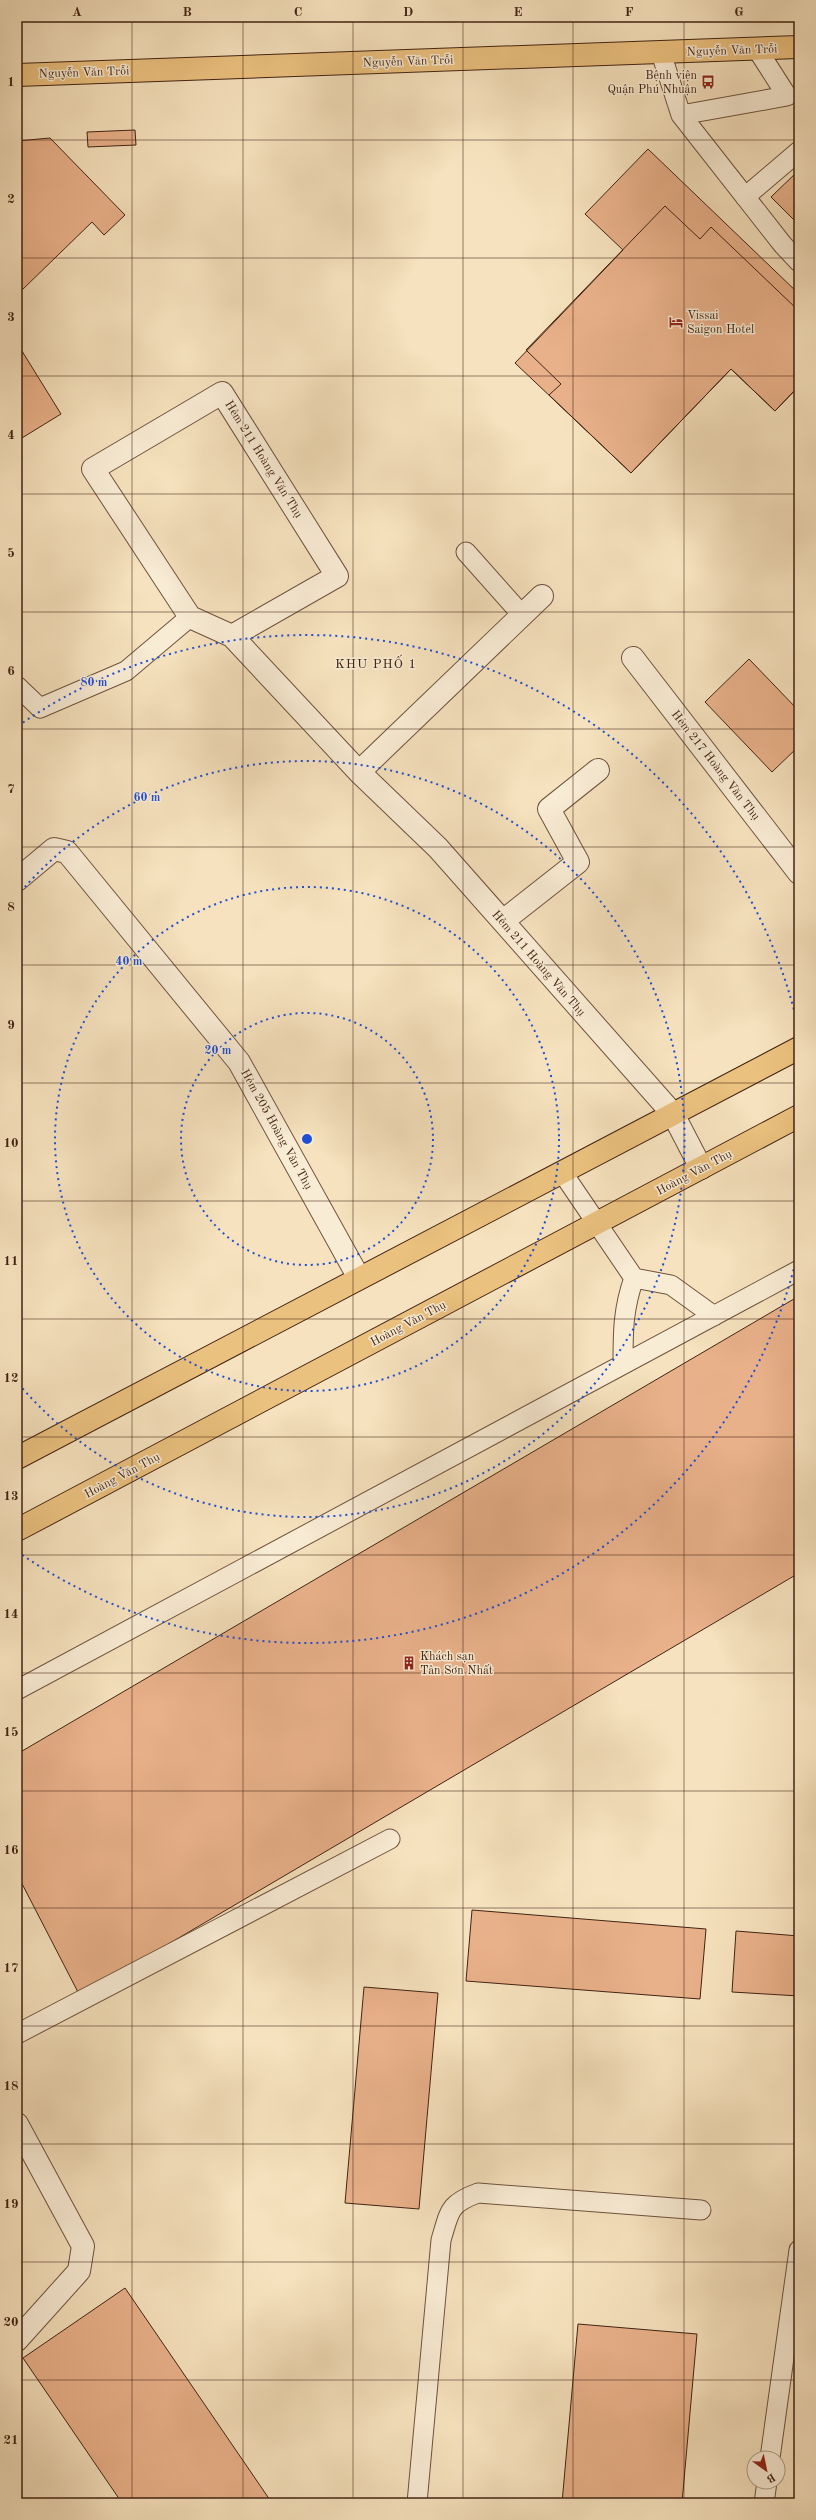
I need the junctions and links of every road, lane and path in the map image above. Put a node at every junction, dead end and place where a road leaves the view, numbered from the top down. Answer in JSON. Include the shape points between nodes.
{"nodes":[{"id":1,"x":799,"y":48,"type":"edge"},
{"id":2,"x":757,"y":49,"type":"junction"},
{"id":3,"x":660,"y":53,"type":"junction"},
{"id":4,"x":17,"y":75,"type":"edge"},
{"id":5,"x":793,"y":101,"type":"edge"},
{"id":6,"x":681,"y":115,"type":"junction"},
{"id":7,"x":799,"y":151,"type":"edge"},
{"id":8,"x":745,"y":197,"type":"junction"},
{"id":9,"x":799,"y":262,"type":"edge"},
{"id":10,"x":466,"y":552,"type":"dead end"},
{"id":11,"x":542,"y":596,"type":"dead end"},
{"id":12,"x":522,"y":615,"type":"junction"},
{"id":13,"x":190,"y":616,"type":"junction"},
{"id":14,"x":232,"y":636,"type":"junction"},
{"id":15,"x":633,"y":658,"type":"dead end"},
{"id":16,"x":20,"y":695,"type":"edge"},
{"id":17,"x":598,"y":770,"type":"dead end"},
{"id":18,"x":359,"y":772,"type":"junction"},
{"id":19,"x":799,"y":873,"type":"edge"},
{"id":20,"x":17,"y":880,"type":"edge"},
{"id":21,"x":503,"y":921,"type":"junction"},
{"id":22,"x":799,"y":1048,"type":"edge"},
{"id":23,"x":673,"y":1114,"type":"junction"},
{"id":24,"x":799,"y":1116,"type":"edge"},
{"id":25,"x":702,"y":1168,"type":"junction"},
{"id":26,"x":562,"y":1172,"type":"junction"},
{"id":27,"x":596,"y":1223,"type":"junction"},
{"id":28,"x":799,"y":1270,"type":"edge"},
{"id":29,"x":359,"y":1278,"type":"junction"},
{"id":30,"x":634,"y":1278,"type":"junction"},
{"id":31,"x":714,"y":1316,"type":"junction"},
{"id":32,"x":623,"y":1364,"type":"junction"},
{"id":33,"x":17,"y":1458,"type":"edge"},
{"id":34,"x":17,"y":1530,"type":"edge"},
{"id":35,"x":17,"y":1690,"type":"edge"},
{"id":36,"x":390,"y":1839,"type":"dead end"},
{"id":37,"x":17,"y":2034,"type":"edge"},
{"id":38,"x":17,"y":2124,"type":"edge"},
{"id":39,"x":700,"y":2210,"type":"dead end"},
{"id":40,"x":799,"y":2250,"type":"edge"},
{"id":41,"x":17,"y":2340,"type":"edge"},
{"id":42,"x":771,"y":2450,"type":"edge"},
{"id":43,"x":766,"y":2490,"type":"edge"},
{"id":44,"x":417,"y":2503,"type":"edge"},
{"id":45,"x":764,"y":2503,"type":"edge"}],
"edges":[{"from":1,"to":2,"type":"main road","name":"Nguyễn Văn Trỗi"},
{"from":2,"to":3,"type":"main road","name":"Nguyễn Văn Trỗi"},
{"from":2,"to":5,"type":"lane"},
{"from":3,"to":4,"type":"main road","name":"Nguyễn Văn Trỗi"},
{"from":3,"to":6,"type":"lane"},
{"from":5,"to":6,"type":"lane"},
{"from":6,"to":8,"type":"lane"},
{"from":7,"to":8,"type":"lane"},
{"from":8,"to":9,"type":"lane"},
{"from":10,"to":12,"type":"lane"},
{"from":11,"to":12,"type":"street"},
{"from":12,"to":18,"type":"street"},
{"from":13,"to":14,"type":"street","name":"Hẻm 211 Hoàng Văn Thụ"},
{"from":13,"to":14,"type":"street","name":"Hẻm 211 Hoàng Văn Thụ","via":[[94,468],[222,393],[337,576]]},
{"from":13,"to":16,"type":"lane","via":[[126,671],[40,708]]},
{"from":14,"to":18,"type":"street","name":"Hẻm 211 Hoàng Văn Thụ"},
{"from":15,"to":19,"type":"street","name":"Hẻm 217 Hoàng Văn Thụ"},
{"from":17,"to":21,"type":"street","via":[[549,809],[578,862]]},
{"from":18,"to":21,"type":"street","name":"Hẻm 211 Hoàng Văn Thụ","via":[[438,848]]},
{"from":20,"to":29,"type":"street","name":"Hẻm 205 Hoàng Văn Thụ","via":[[54,849],[67,852],[239,1062]]},
{"from":21,"to":23,"type":"street","name":"Hẻm 211 Hoàng Văn Thụ"},
{"from":22,"to":23,"type":"main road"},
{"from":23,"to":25,"type":"street","name":"Hẻm 211 Hoàng Văn Thụ"},
{"from":23,"to":26,"type":"main road"},
{"from":24,"to":25,"type":"main road","name":"Hoàng Văn Thụ"},
{"from":25,"to":27,"type":"main road","name":"Hoàng Văn Thụ"},
{"from":26,"to":27,"type":"lane"},
{"from":26,"to":29,"type":"main road"},
{"from":27,"to":30,"type":"lane"},
{"from":27,"to":34,"type":"main road","name":"Hoàng Văn Thụ"},
{"from":28,"to":31,"type":"lane"},
{"from":29,"to":33,"type":"main road"},
{"from":30,"to":31,"type":"lane","via":[[671,1285]]},
{"from":30,"to":32,"type":"lane","via":[[622,1322]]},
{"from":31,"to":32,"type":"lane"},
{"from":32,"to":35,"type":"lane"},
{"from":36,"to":37,"type":"lane"},
{"from":38,"to":41,"type":"street","via":[[83,2246],[79,2271]]},
{"from":39,"to":44,"type":"lane","via":[[478,2193],[460,2200],[449,2214],[441,2240]]},
{"from":40,"to":42,"type":"lane"},
{"from":43,"to":45,"type":"lane"}]}
